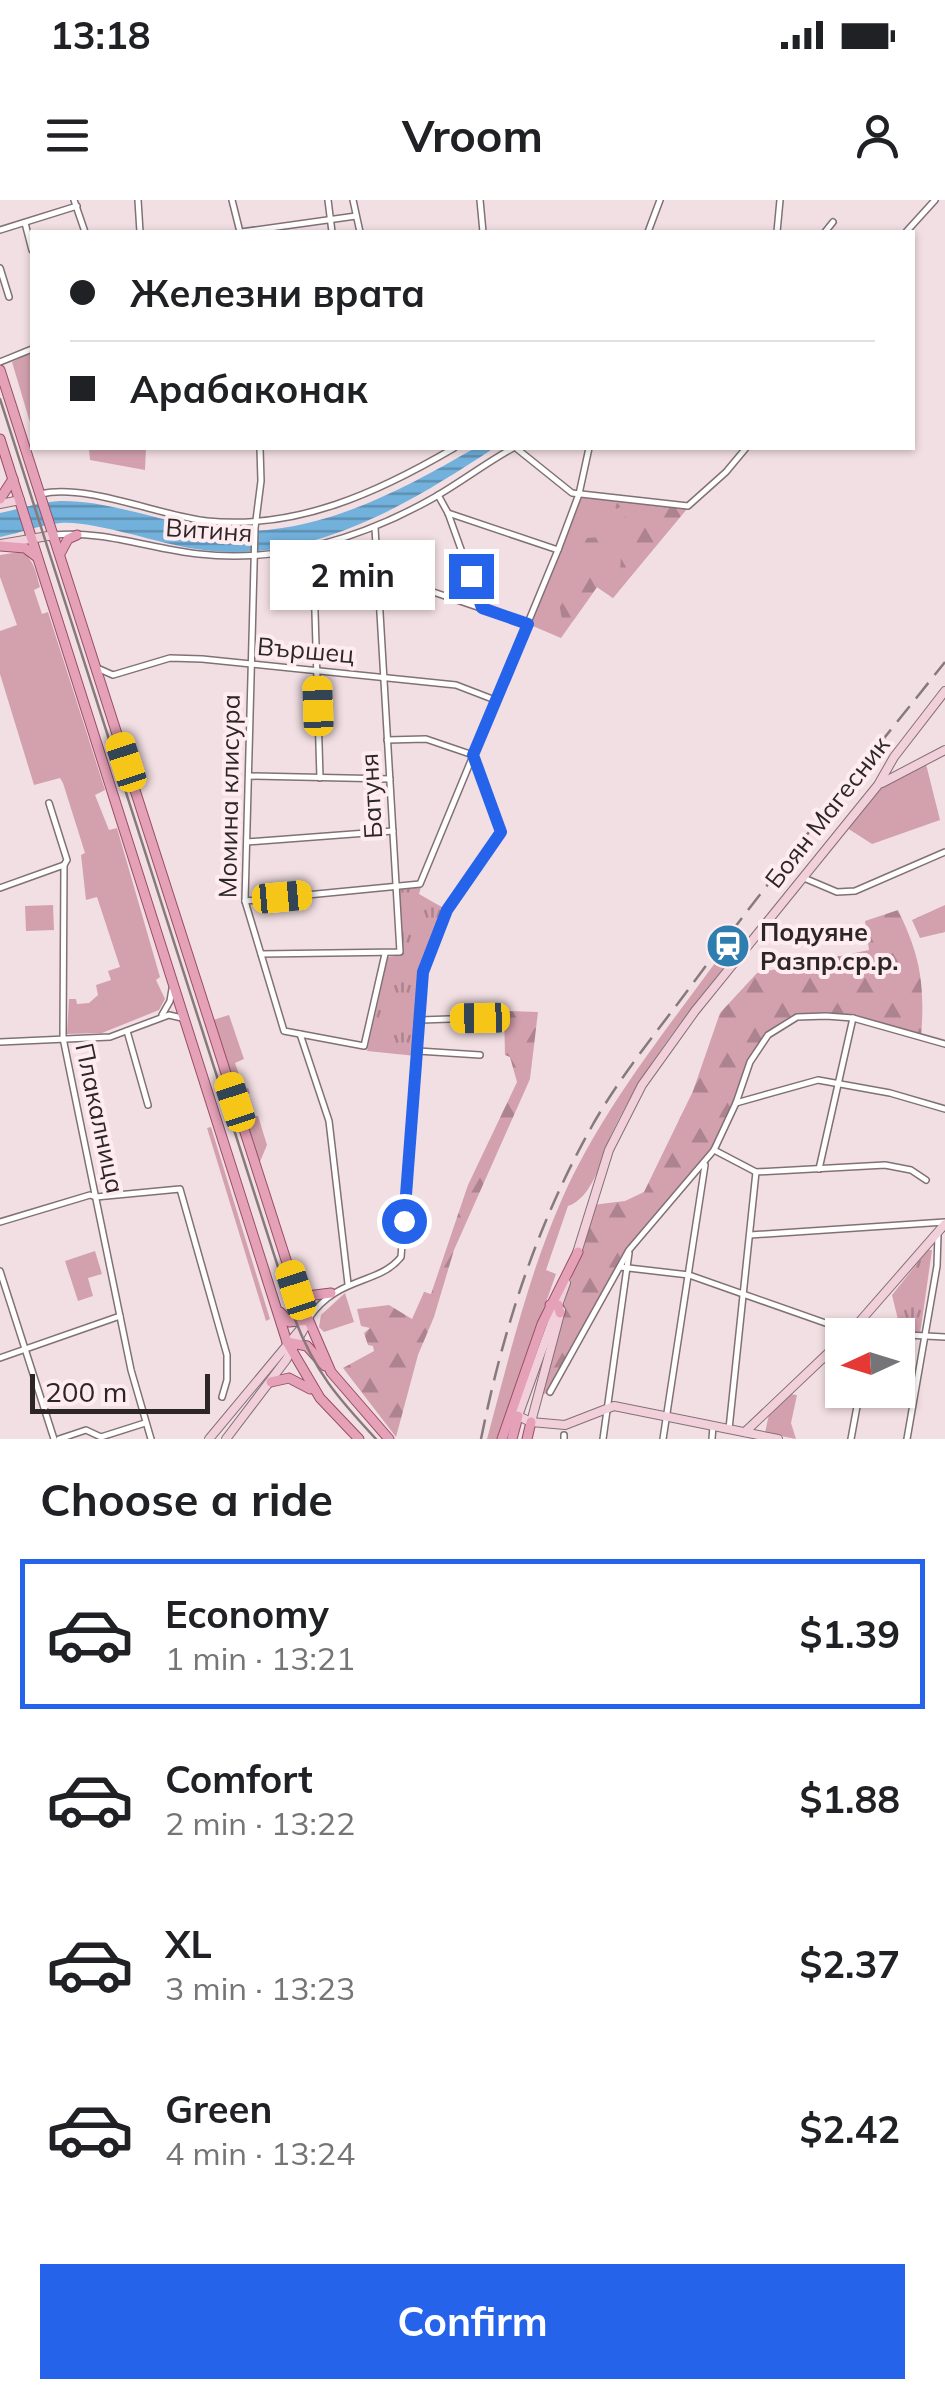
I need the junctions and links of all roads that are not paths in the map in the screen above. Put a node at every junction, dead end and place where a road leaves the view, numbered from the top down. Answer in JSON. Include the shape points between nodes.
{"nodes":[{"id":1,"x":138,"y":200,"type":"edge"},
{"id":2,"x":232,"y":200,"type":"edge"},
{"id":3,"x":328,"y":200,"type":"edge"},
{"id":4,"x":353,"y":200,"type":"edge"},
{"id":5,"x":480,"y":200,"type":"edge"},
{"id":6,"x":660,"y":200,"type":"edge"},
{"id":7,"x":780,"y":200,"type":"edge"},
{"id":8,"x":935,"y":200,"type":"edge"},
{"id":9,"x":75,"y":203,"type":"edge"},
{"id":10,"x":356,"y":216,"type":"junction"},
{"id":11,"x":332,"y":220,"type":"junction"},
{"id":12,"x":24,"y":222,"type":"junction"},
{"id":13,"x":832,"y":222,"type":"dead end"},
{"id":14,"x":0,"y":230,"type":"edge"},
{"id":15,"x":84,"y":230,"type":"edge"},
{"id":16,"x":140,"y":230,"type":"edge"},
{"id":17,"x":240,"y":230,"type":"edge"},
{"id":18,"x":271,"y":230,"type":"edge"},
{"id":19,"x":332,"y":230,"type":"edge"},
{"id":20,"x":360,"y":230,"type":"edge"},
{"id":21,"x":483,"y":230,"type":"edge"},
{"id":22,"x":649,"y":230,"type":"edge"},
{"id":23,"x":777,"y":230,"type":"edge"},
{"id":24,"x":827,"y":230,"type":"edge"},
{"id":25,"x":908,"y":230,"type":"edge"},
{"id":26,"x":30,"y":243,"type":"edge"},
{"id":27,"x":0,"y":268,"type":"edge"},
{"id":28,"x":9,"y":297,"type":"dead end"},
{"id":29,"x":30,"y":349,"type":"edge"},
{"id":30,"x":0,"y":362,"type":"edge"},
{"id":31,"x":0,"y":370,"type":"edge"},
{"id":32,"x":0,"y":439,"type":"edge"},
{"id":33,"x":260,"y":450,"type":"edge"},
{"id":34,"x":450,"y":450,"type":"edge"},
{"id":35,"x":511,"y":450,"type":"edge"},
{"id":36,"x":516,"y":450,"type":"edge"},
{"id":37,"x":589,"y":450,"type":"edge"},
{"id":38,"x":744,"y":450,"type":"edge"},
{"id":39,"x":13,"y":479,"type":"junction"},
{"id":40,"x":41,"y":494,"type":"junction"},
{"id":41,"x":579,"y":494,"type":"junction"},
{"id":42,"x":438,"y":495,"type":"junction"},
{"id":43,"x":20,"y":500,"type":"junction"},
{"id":44,"x":0,"y":502,"type":"edge"},
{"id":45,"x":448,"y":514,"type":"junction"},
{"id":46,"x":255,"y":524,"type":"junction"},
{"id":47,"x":375,"y":528,"type":"junction"},
{"id":48,"x":54,"y":535,"type":"junction"},
{"id":49,"x":77,"y":535,"type":"junction"},
{"id":50,"x":32,"y":538,"type":"junction"},
{"id":51,"x":0,"y":545,"type":"edge"},
{"id":52,"x":313,"y":546,"type":"junction"},
{"id":53,"x":558,"y":550,"type":"junction"},
{"id":54,"x":254,"y":554,"type":"junction"},
{"id":55,"x":39,"y":559,"type":"junction"},
{"id":56,"x":62,"y":560,"type":"junction"},
{"id":57,"x":377,"y":573,"type":"junction"},
{"id":58,"x":482,"y":608,"type":"junction"},
{"id":59,"x":528,"y":624,"type":"junction"},
{"id":60,"x":251,"y":666,"type":"junction"},
{"id":61,"x":96,"y":667,"type":"junction"},
{"id":62,"x":316,"y":670,"type":"junction"},
{"id":63,"x":114,"y":675,"type":"junction"},
{"id":64,"x":384,"y":677,"type":"junction"},
{"id":65,"x":945,"y":692,"type":"edge"},
{"id":66,"x":105,"y":695,"type":"junction"},
{"id":67,"x":495,"y":700,"type":"junction"},
{"id":68,"x":387,"y":740,"type":"junction"},
{"id":69,"x":945,"y":750,"type":"edge"},
{"id":70,"x":473,"y":755,"type":"junction"},
{"id":71,"x":249,"y":776,"type":"junction"},
{"id":72,"x":320,"y":778,"type":"junction"},
{"id":73,"x":390,"y":778,"type":"junction"},
{"id":74,"x":878,"y":785,"type":"junction"},
{"id":75,"x":49,"y":803,"type":"dead end"},
{"id":76,"x":393,"y":830,"type":"junction"},
{"id":77,"x":247,"y":842,"type":"junction"},
{"id":78,"x":945,"y":852,"type":"edge"},
{"id":79,"x":64,"y":865,"type":"junction"},
{"id":80,"x":803,"y":878,"type":"junction"},
{"id":81,"x":396,"y":887,"type":"junction"},
{"id":82,"x":0,"y":888,"type":"edge"},
{"id":83,"x":244,"y":901,"type":"junction"},
{"id":84,"x":262,"y":954,"type":"junction"},
{"id":85,"x":386,"y":954,"type":"junction"},
{"id":86,"x":172,"y":976,"type":"junction"},
{"id":87,"x":160,"y":1018,"type":"junction"},
{"id":88,"x":480,"y":1018,"type":"dead end"},
{"id":89,"x":852,"y":1018,"type":"junction"},
{"id":90,"x":420,"y":1020,"type":"junction"},
{"id":91,"x":187,"y":1022,"type":"junction"},
{"id":92,"x":127,"y":1031,"type":"junction"},
{"id":93,"x":300,"y":1034,"type":"junction"},
{"id":94,"x":63,"y":1038,"type":"junction"},
{"id":95,"x":0,"y":1042,"type":"edge"},
{"id":96,"x":945,"y":1044,"type":"edge"},
{"id":97,"x":417,"y":1051,"type":"junction"},
{"id":98,"x":480,"y":1056,"type":"dead end"},
{"id":99,"x":837,"y":1081,"type":"junction"},
{"id":100,"x":736,"y":1103,"type":"junction"},
{"id":101,"x":148,"y":1105,"type":"dead end"},
{"id":102,"x":945,"y":1110,"type":"edge"},
{"id":103,"x":714,"y":1150,"type":"junction"},
{"id":104,"x":705,"y":1161,"type":"junction"},
{"id":105,"x":819,"y":1170,"type":"junction"},
{"id":106,"x":756,"y":1172,"type":"junction"},
{"id":107,"x":926,"y":1180,"type":"dead end"},
{"id":108,"x":96,"y":1197,"type":"junction"},
{"id":109,"x":0,"y":1222,"type":"edge"},
{"id":110,"x":945,"y":1223,"type":"edge"},
{"id":111,"x":938,"y":1234,"type":"junction"},
{"id":112,"x":750,"y":1235,"type":"junction"},
{"id":113,"x":578,"y":1252,"type":"junction"},
{"id":114,"x":623,"y":1268,"type":"junction"},
{"id":115,"x":0,"y":1271,"type":"edge"},
{"id":116,"x":689,"y":1275,"type":"junction"},
{"id":117,"x":348,"y":1284,"type":"junction"},
{"id":118,"x":296,"y":1290,"type":"junction"},
{"id":119,"x":331,"y":1292,"type":"junction"},
{"id":120,"x":745,"y":1294,"type":"junction"},
{"id":121,"x":275,"y":1303,"type":"junction"},
{"id":122,"x":556,"y":1308,"type":"junction"},
{"id":123,"x":120,"y":1316,"type":"junction"},
{"id":124,"x":863,"y":1318,"type":"edge"},
{"id":125,"x":308,"y":1320,"type":"junction"},
{"id":126,"x":825,"y":1325,"type":"edge"},
{"id":127,"x":915,"y":1336,"type":"edge"},
{"id":128,"x":926,"y":1336,"type":"junction"},
{"id":129,"x":945,"y":1338,"type":"edge"},
{"id":130,"x":292,"y":1345,"type":"junction"},
{"id":131,"x":25,"y":1348,"type":"junction"},
{"id":132,"x":825,"y":1356,"type":"edge"},
{"id":133,"x":0,"y":1358,"type":"edge"},
{"id":134,"x":330,"y":1372,"type":"junction"},
{"id":135,"x":270,"y":1382,"type":"junction"},
{"id":136,"x":550,"y":1392,"type":"dead end"},
{"id":137,"x":222,"y":1397,"type":"dead end"},
{"id":138,"x":320,"y":1398,"type":"junction"},
{"id":139,"x":537,"y":1400,"type":"junction"},
{"id":140,"x":608,"y":1407,"type":"junction"},
{"id":141,"x":857,"y":1408,"type":"edge"},
{"id":142,"x":667,"y":1415,"type":"junction"},
{"id":143,"x":518,"y":1416,"type":"junction"},
{"id":144,"x":531,"y":1422,"type":"junction"},
{"id":145,"x":146,"y":1423,"type":"junction"},
{"id":146,"x":558,"y":1425,"type":"junction"},
{"id":147,"x":713,"y":1426,"type":"junction"},
{"id":148,"x":729,"y":1429,"type":"junction"},
{"id":149,"x":744,"y":1432,"type":"junction"},
{"id":150,"x":756,"y":1437,"type":"edge"},
{"id":151,"x":57,"y":1439,"type":"edge"},
{"id":152,"x":151,"y":1439,"type":"edge"},
{"id":153,"x":209,"y":1439,"type":"edge"},
{"id":154,"x":226,"y":1439,"type":"edge"},
{"id":155,"x":359,"y":1439,"type":"edge"},
{"id":156,"x":390,"y":1439,"type":"edge"},
{"id":157,"x":502,"y":1439,"type":"edge"},
{"id":158,"x":512,"y":1439,"type":"edge"},
{"id":159,"x":527,"y":1439,"type":"edge"},
{"id":160,"x":603,"y":1439,"type":"edge"},
{"id":161,"x":663,"y":1439,"type":"edge"},
{"id":162,"x":712,"y":1439,"type":"edge"},
{"id":163,"x":778,"y":1439,"type":"edge"},
{"id":164,"x":852,"y":1439,"type":"edge"},
{"id":165,"x":907,"y":1439,"type":"edge"}],
"edges":[{"from":1,"to":16,"type":"street"},
{"from":2,"to":17,"type":"street"},
{"from":3,"to":11,"type":"street"},
{"from":4,"to":10,"type":"street"},
{"from":5,"to":21,"type":"street"},
{"from":6,"to":22,"type":"street"},
{"from":7,"to":23,"type":"street"},
{"from":8,"to":25,"type":"street"},
{"from":9,"to":12,"type":"street"},
{"from":9,"to":15,"type":"street"},
{"from":10,"to":11,"type":"street"},
{"from":10,"to":20,"type":"street"},
{"from":11,"to":18,"type":"street"},
{"from":11,"to":19,"type":"street"},
{"from":12,"to":14,"type":"street"},
{"from":12,"to":26,"type":"street"},
{"from":13,"to":24,"type":"street"},
{"from":27,"to":28,"type":"street"},
{"from":29,"to":30,"type":"street"},
{"from":31,"to":40,"type":"main road"},
{"from":32,"to":39,"type":"main road"},
{"from":33,"to":46,"type":"street","name":"Момина клисура"},
{"from":34,"to":46,"type":"street","name":"Витиня","via":[[340,503]]},
{"from":35,"to":42,"type":"street","name":"Витиня"},
{"from":36,"to":41,"type":"street","via":[[567,492]]},
{"from":37,"to":41,"type":"street"},
{"from":38,"to":41,"type":"street","via":[[688,506]]},
{"from":39,"to":43,"type":"main road"},
{"from":39,"to":44,"type":"main road"},
{"from":40,"to":46,"type":"street","name":"Витиня","via":[[88,495],[207,521]]},
{"from":40,"to":48,"type":"main road"},
{"from":41,"to":53,"type":"street"},
{"from":42,"to":45,"type":"street"},
{"from":42,"to":47,"type":"street","name":"Витиня"},
{"from":43,"to":44,"type":"street"},
{"from":43,"to":50,"type":"main road"},
{"from":45,"to":53,"type":"street"},
{"from":45,"to":58,"type":"street"},
{"from":46,"to":54,"type":"street","name":"Момина клисура"},
{"from":47,"to":52,"type":"street","name":"Витиня"},
{"from":47,"to":57,"type":"street","name":"Батуня"},
{"from":48,"to":49,"type":"street","name":"Витиня"},
{"from":48,"to":50,"type":"street","name":"Витиня"},
{"from":48,"to":56,"type":"main road"},
{"from":49,"to":54,"type":"street","name":"Витиня","via":[[200,554]]},
{"from":49,"to":56,"type":"main road","via":[[65,542]]},
{"from":50,"to":51,"type":"street","name":"Витиня"},
{"from":50,"to":55,"type":"main road"},
{"from":51,"to":55,"type":"main road","via":[[25,548]]},
{"from":52,"to":54,"type":"street","name":"Витиня"},
{"from":52,"to":62,"type":"street"},
{"from":53,"to":59,"type":"street"},
{"from":54,"to":60,"type":"street","name":"Момина клисура"},
{"from":55,"to":86,"type":"main road"},
{"from":56,"to":61,"type":"main road"},
{"from":57,"to":58,"type":"street"},
{"from":57,"to":64,"type":"street","name":"Батуня"},
{"from":58,"to":59,"type":"street"},
{"from":59,"to":67,"type":"street"},
{"from":60,"to":62,"type":"street","name":"Вършец"},
{"from":60,"to":63,"type":"street","name":"Вършец","via":[[170,658]]},
{"from":60,"to":71,"type":"street","name":"Момина клисура"},
{"from":61,"to":63,"type":"street"},
{"from":61,"to":66,"type":"main road"},
{"from":62,"to":64,"type":"street","name":"Вършец"},
{"from":62,"to":72,"type":"street"},
{"from":63,"to":66,"type":"street"},
{"from":64,"to":67,"type":"street","name":"Вършец","via":[[456,685]]},
{"from":64,"to":68,"type":"street","name":"Батуня"},
{"from":65,"to":74,"type":"street","name":"Боян Магесник"},
{"from":66,"to":118,"type":"main road"},
{"from":67,"to":70,"type":"street"},
{"from":68,"to":70,"type":"street","via":[[426,739]]},
{"from":68,"to":73,"type":"street","name":"Батуня"},
{"from":69,"to":74,"type":"street"},
{"from":70,"to":81,"type":"street","via":[[420,884]]},
{"from":70,"to":90,"type":"street","via":[[501,832],[439,928],[423,972]]},
{"from":71,"to":72,"type":"street"},
{"from":71,"to":77,"type":"street","name":"Момина клисура"},
{"from":72,"to":73,"type":"street"},
{"from":73,"to":76,"type":"street","name":"Батуня"},
{"from":74,"to":80,"type":"street","name":"Боян Магесник"},
{"from":75,"to":79,"type":"street","name":"Плакалница"},
{"from":76,"to":77,"type":"street"},
{"from":76,"to":81,"type":"street","name":"Батуня"},
{"from":77,"to":83,"type":"street","name":"Момина клисура"},
{"from":78,"to":80,"type":"street","via":[[855,892]]},
{"from":79,"to":82,"type":"street"},
{"from":79,"to":94,"type":"street","name":"Плакалница"},
{"from":80,"to":113,"type":"street","name":"Боян Магесник","via":[[642,1085],[609,1150]]},
{"from":81,"to":83,"type":"street"},
{"from":81,"to":85,"type":"street","name":"Батуня","via":[[400,952]]},
{"from":83,"to":84,"type":"street","name":"Момина клисура"},
{"from":84,"to":85,"type":"street"},
{"from":84,"to":93,"type":"street","name":"Момина клисура","via":[[284,1031]]},
{"from":85,"to":93,"type":"street","name":"Батуня","via":[[364,1046]]},
{"from":86,"to":87,"type":"street"},
{"from":86,"to":91,"type":"main road"},
{"from":87,"to":91,"type":"street"},
{"from":87,"to":92,"type":"street"},
{"from":88,"to":90,"type":"street"},
{"from":89,"to":96,"type":"street"},
{"from":89,"to":99,"type":"street"},
{"from":89,"to":100,"type":"street","via":[[808,1015],[777,1028],[750,1062]]},
{"from":90,"to":97,"type":"street"},
{"from":91,"to":121,"type":"main road"},
{"from":92,"to":94,"type":"street"},
{"from":92,"to":101,"type":"street"},
{"from":93,"to":117,"type":"street","via":[[329,1121]]},
{"from":94,"to":95,"type":"street"},
{"from":94,"to":108,"type":"street","name":"Плакалница"},
{"from":97,"to":98,"type":"street"},
{"from":97,"to":117,"type":"street","via":[[402,1252],[392,1266]]},
{"from":99,"to":100,"type":"street","via":[[818,1080]]},
{"from":99,"to":102,"type":"street"},
{"from":99,"to":105,"type":"street"},
{"from":100,"to":103,"type":"street"},
{"from":103,"to":104,"type":"street"},
{"from":103,"to":106,"type":"street"},
{"from":104,"to":114,"type":"street","via":[[629,1250]]},
{"from":104,"to":116,"type":"street"},
{"from":105,"to":106,"type":"street"},
{"from":105,"to":107,"type":"street","via":[[886,1166]]},
{"from":106,"to":112,"type":"street"},
{"from":108,"to":109,"type":"street"},
{"from":108,"to":123,"type":"street","name":"Плакалница"},
{"from":108,"to":137,"type":"street","via":[[180,1190],[227,1355]]},
{"from":110,"to":111,"type":"street"},
{"from":110,"to":112,"type":"street"},
{"from":111,"to":124,"type":"street"},
{"from":111,"to":128,"type":"street"},
{"from":112,"to":120,"type":"street"},
{"from":113,"to":122,"type":"main road"},
{"from":113,"to":122,"type":"street","name":"Боян Магесник"},
{"from":114,"to":116,"type":"street"},
{"from":114,"to":136,"type":"street"},
{"from":114,"to":140,"type":"street"},
{"from":115,"to":131,"type":"street"},
{"from":116,"to":120,"type":"street"},
{"from":116,"to":142,"type":"street"},
{"from":117,"to":119,"type":"street"},
{"from":118,"to":119,"type":"main road","via":[[306,1296]]},
{"from":118,"to":125,"type":"main road"},
{"from":119,"to":125,"type":"street"},
{"from":120,"to":126,"type":"street"},
{"from":120,"to":148,"type":"street"},
{"from":121,"to":125,"type":"main road","via":[[289,1322]]},
{"from":121,"to":130,"type":"main road"},
{"from":122,"to":139,"type":"street","name":"Боян Магесник"},
{"from":122,"to":143,"type":"street","name":"Боян Магесник"},
{"from":122,"to":157,"type":"main road"},
{"from":123,"to":131,"type":"street"},
{"from":123,"to":145,"type":"street","name":"Плакалница"},
{"from":125,"to":130,"type":"street"},
{"from":125,"to":134,"type":"main road"},
{"from":127,"to":128,"type":"street"},
{"from":128,"to":129,"type":"street"},
{"from":128,"to":165,"type":"street"},
{"from":130,"to":134,"type":"main road","via":[[307,1346]]},
{"from":130,"to":135,"type":"street"},
{"from":130,"to":138,"type":"main road"},
{"from":130,"to":153,"type":"street"},
{"from":131,"to":133,"type":"street"},
{"from":131,"to":151,"type":"street"},
{"from":132,"to":149,"type":"street"},
{"from":134,"to":156,"type":"main road"},
{"from":135,"to":138,"type":"main road","via":[[289,1378]]},
{"from":135,"to":154,"type":"street"},
{"from":138,"to":155,"type":"main road"},
{"from":139,"to":144,"type":"street","name":"Боян Магесник"},
{"from":139,"to":146,"type":"street"},
{"from":140,"to":142,"type":"street"},
{"from":140,"to":146,"type":"street"},
{"from":140,"to":160,"type":"street"},
{"from":141,"to":164,"type":"street"},
{"from":142,"to":147,"type":"street"},
{"from":142,"to":161,"type":"street"},
{"from":143,"to":144,"type":"street"},
{"from":143,"to":158,"type":"main road"},
{"from":144,"to":146,"type":"street"},
{"from":144,"to":159,"type":"main road"},
{"from":145,"to":151,"type":"street","via":[[101,1437],[86,1430]]},
{"from":145,"to":152,"type":"street","name":"Плакалница"},
{"from":147,"to":148,"type":"street"},
{"from":147,"to":162,"type":"street"},
{"from":148,"to":149,"type":"street"},
{"from":149,"to":150,"type":"street"},
{"from":150,"to":163,"type":"street"}]}
